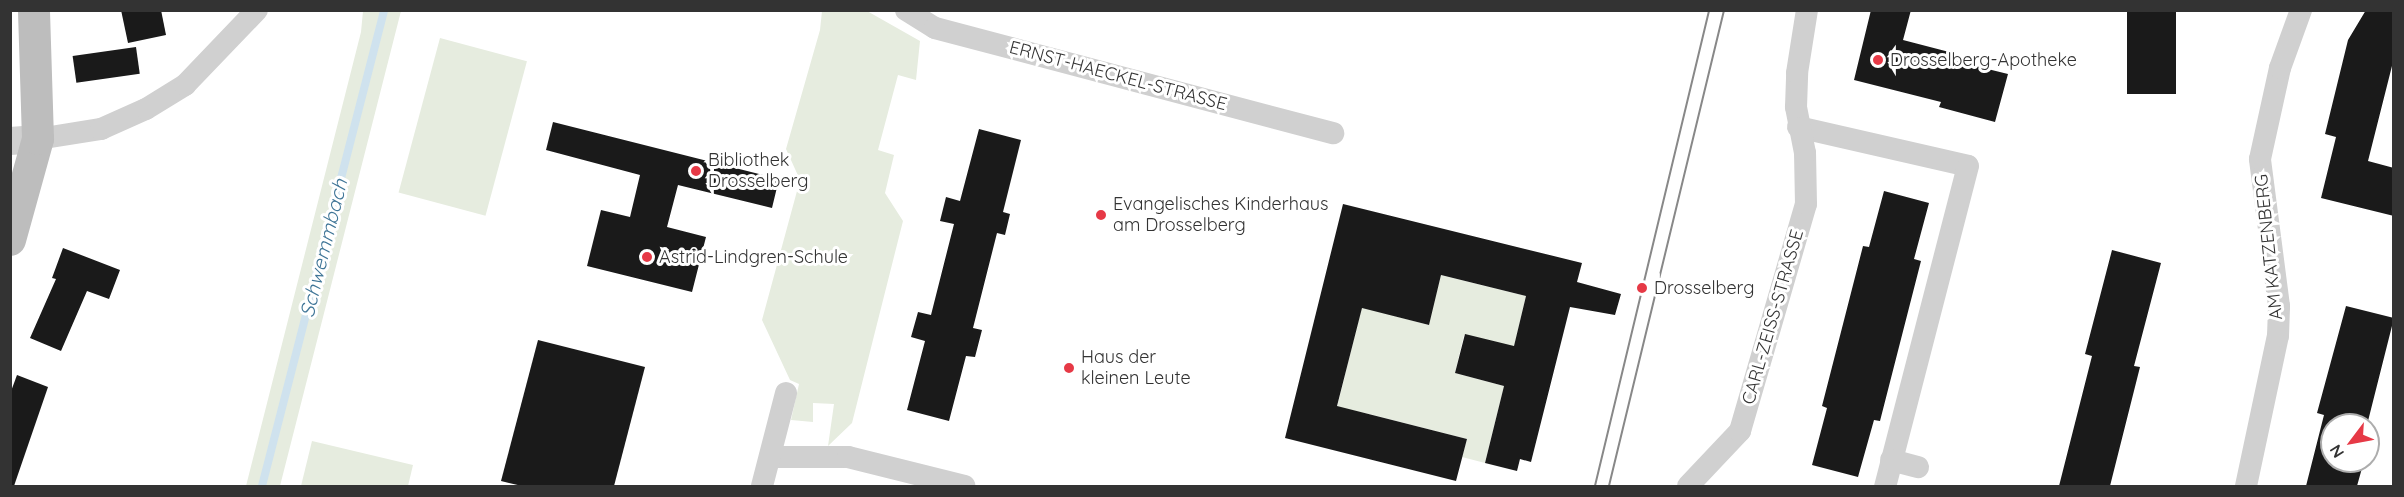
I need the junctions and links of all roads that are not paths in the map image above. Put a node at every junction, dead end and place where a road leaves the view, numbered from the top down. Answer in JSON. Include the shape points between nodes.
{"nodes":[{"id":1,"x":34,"y":10,"type":"edge"},
{"id":2,"x":257,"y":10,"type":"edge"},
{"id":3,"x":906,"y":10,"type":"edge"},
{"id":4,"x":1807,"y":10,"type":"edge"},
{"id":5,"x":2301,"y":10,"type":"edge"},
{"id":6,"x":1798,"y":127,"type":"junction"},
{"id":7,"x":1333,"y":133,"type":"dead end"},
{"id":8,"x":24,"y":140,"type":"edge"},
{"id":9,"x":10,"y":240,"type":"edge"},
{"id":10,"x":786,"y":393,"type":"dead end"},
{"id":11,"x":770,"y":457,"type":"junction"},
{"id":12,"x":1891,"y":460,"type":"junction"},
{"id":13,"x":1918,"y":467,"type":"dead end"},
{"id":14,"x":762,"y":486,"type":"edge"},
{"id":15,"x":964,"y":486,"type":"edge"},
{"id":16,"x":1688,"y":486,"type":"edge"},
{"id":17,"x":1885,"y":486,"type":"edge"},
{"id":18,"x":2246,"y":486,"type":"edge"}],
"edges":[{"from":1,"to":8,"type":"main road"},
{"from":2,"to":8,"type":"street","via":[[185,85],[146,109],[101,129]]},
{"from":3,"to":7,"type":"street","name":"ERNST-HAECKEL-STRASSE","via":[[935,28]]},
{"from":4,"to":6,"type":"street","name":"CARL-ZEISS-STRASSE","via":[[1797,73]]},
{"from":5,"to":18,"type":"street","name":"AM KATZENBERG","via":[[2280,68],[2260,159],[2279,306],[2278,336]]},
{"from":6,"to":12,"type":"street","via":[[1968,166]]},
{"from":6,"to":16,"type":"street","name":"CARL-ZEISS-STRASSE","via":[[1805,153],[1806,204],[1768,341],[1740,431]]},
{"from":8,"to":9,"type":"main road"},
{"from":10,"to":11,"type":"street"},
{"from":11,"to":14,"type":"street"},
{"from":11,"to":15,"type":"street","via":[[848,457]]},
{"from":12,"to":13,"type":"street"},
{"from":12,"to":17,"type":"street"}]}
